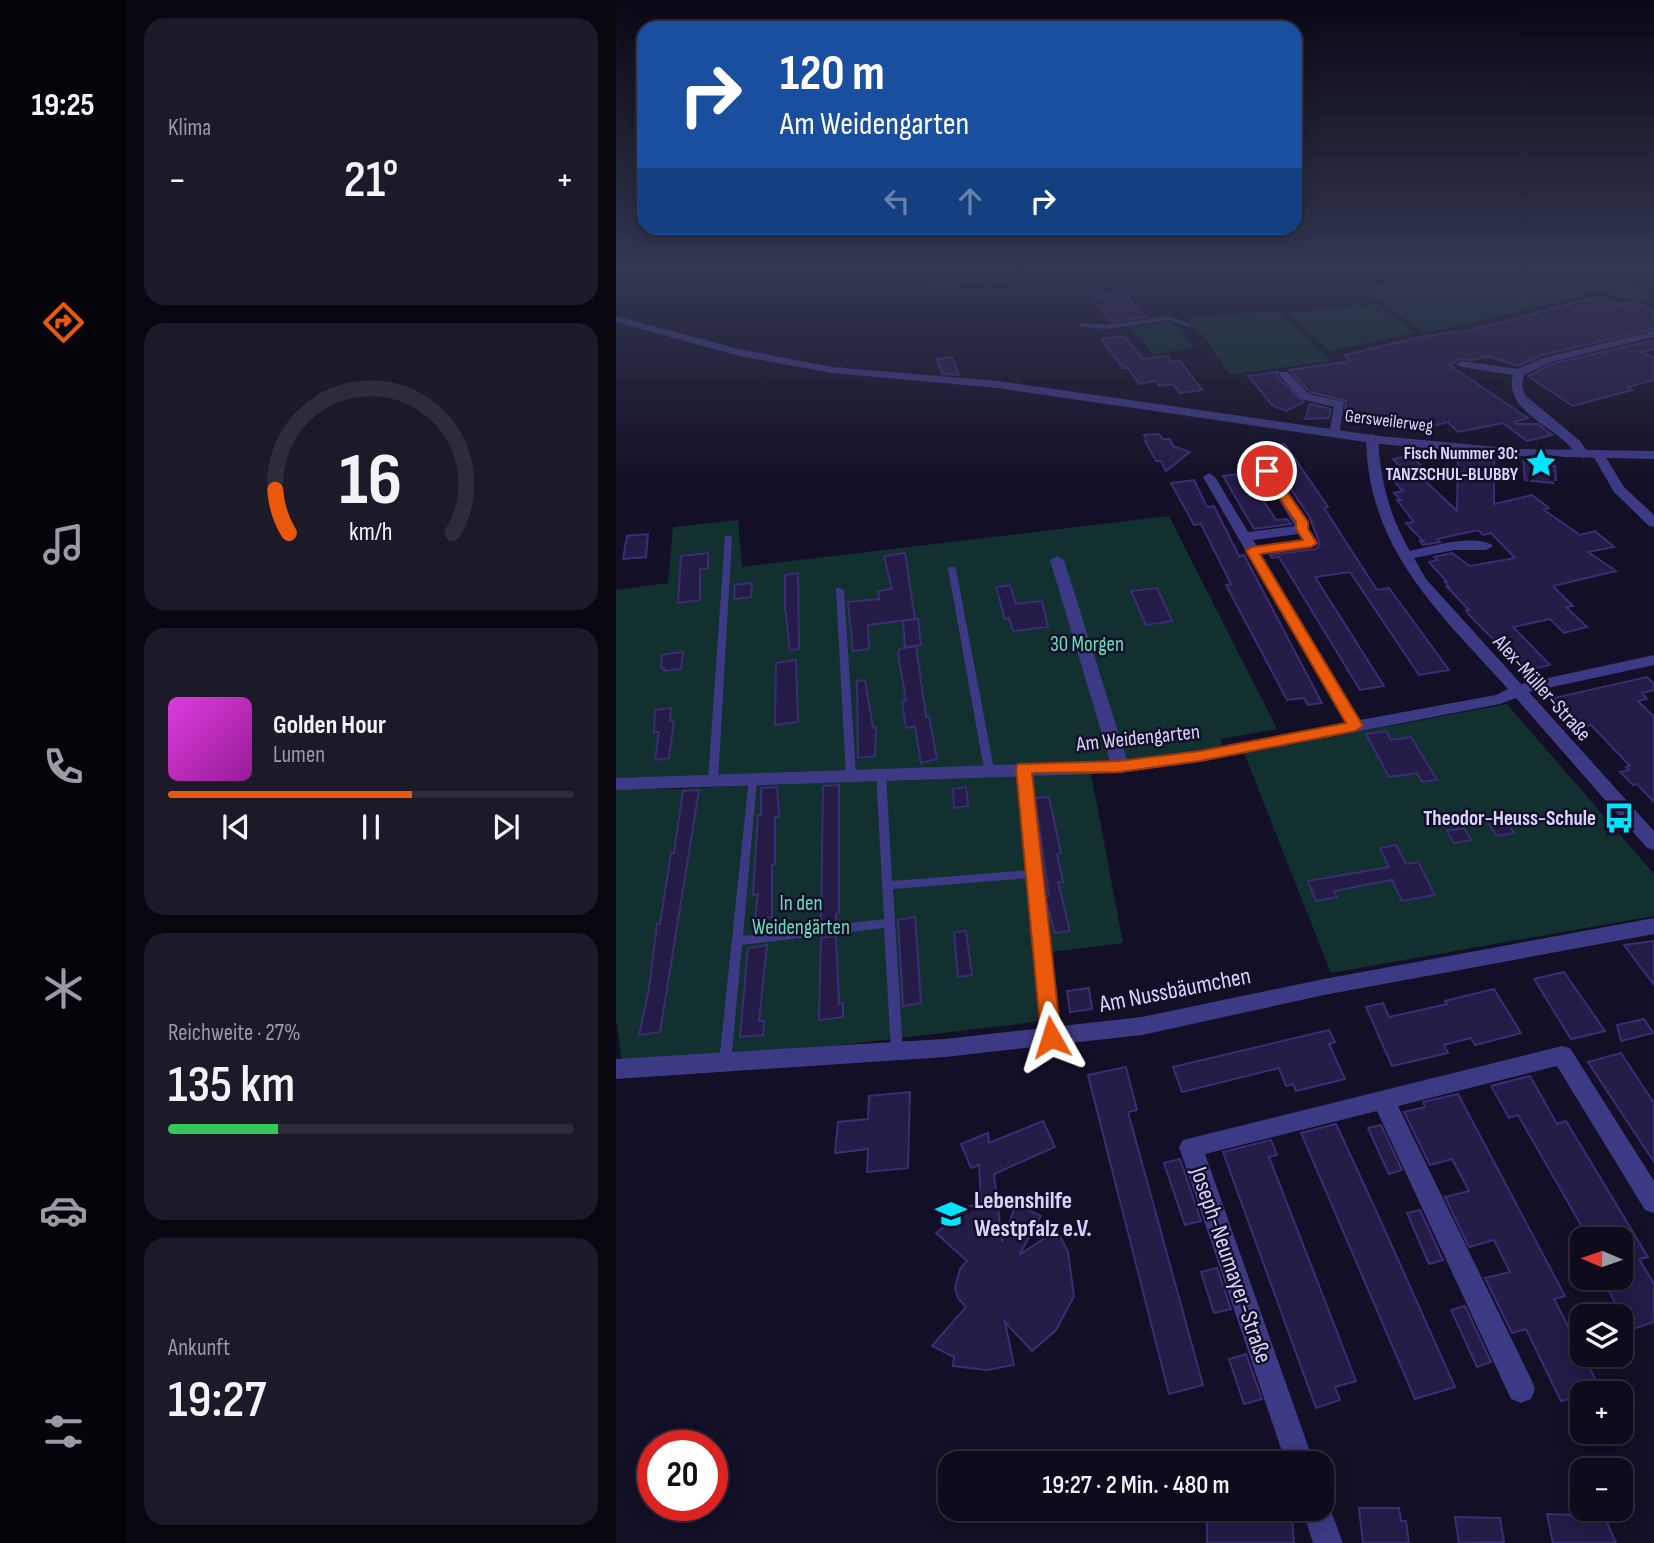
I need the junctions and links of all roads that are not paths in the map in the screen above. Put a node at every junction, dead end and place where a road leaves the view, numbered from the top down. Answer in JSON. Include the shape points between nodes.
{"nodes":[{"id":1,"x":693,"y":340,"type":"edge"},
{"id":2,"x":1629,"y":340,"type":"edge"},
{"id":3,"x":1462,"y":364,"type":"dead end"},
{"id":4,"x":1519,"y":373,"type":"junction"},
{"id":5,"x":1284,"y":374,"type":"dead end"},
{"id":6,"x":1335,"y":433,"type":"junction"},
{"id":7,"x":1372,"y":438,"type":"junction"},
{"id":8,"x":1583,"y":454,"type":"junction"},
{"id":9,"x":1598,"y":454,"type":"junction"},
{"id":10,"x":1654,"y":455,"type":"edge"},
{"id":11,"x":1267,"y":471,"type":"dead end"},
{"id":12,"x":1209,"y":477,"type":"dead end"},
{"id":13,"x":1654,"y":523,"type":"edge"},
{"id":14,"x":1302,"y":529,"type":"junction"},
{"id":15,"x":1244,"y":537,"type":"junction"},
{"id":16,"x":728,"y":538,"type":"dead end"},
{"id":17,"x":1486,"y":546,"type":"dead end"},
{"id":18,"x":1252,"y":551,"type":"junction"},
{"id":19,"x":1405,"y":556,"type":"junction"},
{"id":20,"x":1057,"y":560,"type":"dead end"},
{"id":21,"x":952,"y":569,"type":"dead end"},
{"id":22,"x":841,"y":590,"type":"dead end"},
{"id":23,"x":1654,"y":660,"type":"edge"},
{"id":24,"x":1518,"y":692,"type":"junction"},
{"id":25,"x":1355,"y":726,"type":"junction"},
{"id":26,"x":1119,"y":767,"type":"junction"},
{"id":27,"x":1024,"y":768,"type":"junction"},
{"id":28,"x":989,"y":769,"type":"junction"},
{"id":29,"x":881,"y":774,"type":"junction"},
{"id":30,"x":851,"y":775,"type":"junction"},
{"id":31,"x":752,"y":780,"type":"junction"},
{"id":32,"x":713,"y":781,"type":"junction"},
{"id":33,"x":616,"y":784,"type":"edge"},
{"id":34,"x":1654,"y":843,"type":"edge"},
{"id":35,"x":1033,"y":874,"type":"junction"},
{"id":36,"x":888,"y":885,"type":"junction"},
{"id":37,"x":890,"y":923,"type":"junction"},
{"id":38,"x":1654,"y":926,"type":"edge"},
{"id":39,"x":737,"y":941,"type":"junction"},
{"id":40,"x":1051,"y":1037,"type":"junction"},
{"id":41,"x":897,"y":1052,"type":"junction"},
{"id":42,"x":725,"y":1062,"type":"junction"},
{"id":43,"x":616,"y":1069,"type":"edge"},
{"id":44,"x":1383,"y":1099,"type":"junction"},
{"id":45,"x":1654,"y":1202,"type":"edge"},
{"id":46,"x":1521,"y":1389,"type":"dead end"},
{"id":47,"x":1295,"y":1451,"type":"edge"},
{"id":48,"x":1320,"y":1521,"type":"edge"},
{"id":49,"x":1328,"y":1543,"type":"edge"}],
"edges":[{"from":1,"to":6,"type":"street","name":"Gersweilerweg","via":[[769,361],[890,377],[1015,386]]},
{"from":2,"to":4,"type":"street","via":[[1547,360]]},
{"from":3,"to":4,"type":"street"},
{"from":4,"to":8,"type":"street","via":[[1514,383],[1518,396],[1575,441]]},
{"from":5,"to":6,"type":"street","via":[[1305,397],[1340,405]]},
{"from":6,"to":7,"type":"street","name":"Gersweilerweg"},
{"from":7,"to":8,"type":"street","name":"Gersweilerweg"},
{"from":7,"to":19,"type":"street","name":"Alex-Müller-Straße","via":[[1373,471],[1381,503]]},
{"from":8,"to":9,"type":"street","name":"Gersweilerweg"},
{"from":9,"to":10,"type":"street","name":"Gersweilerweg"},
{"from":9,"to":13,"type":"street","via":[[1619,489]]},
{"from":11,"to":14,"type":"street","via":[[1302,522]]},
{"from":12,"to":15,"type":"street"},
{"from":14,"to":15,"type":"street"},
{"from":14,"to":18,"type":"street","via":[[1311,543]]},
{"from":15,"to":18,"type":"street"},
{"from":16,"to":32,"type":"lane"},
{"from":17,"to":19,"type":"street","via":[[1454,546]]},
{"from":18,"to":25,"type":"street"},
{"from":19,"to":24,"type":"street","name":"Alex-Müller-Straße","via":[[1441,607]]},
{"from":20,"to":26,"type":"street"},
{"from":21,"to":28,"type":"lane"},
{"from":22,"to":30,"type":"lane"},
{"from":23,"to":24,"type":"street","name":"Am Weidengarten"},
{"from":24,"to":25,"type":"street","name":"Am Weidengarten"},
{"from":24,"to":34,"type":"street","name":"Alex-Müller-Straße"},
{"from":25,"to":26,"type":"street","name":"Am Weidengarten"},
{"from":26,"to":27,"type":"street","name":"Am Weidengarten"},
{"from":27,"to":28,"type":"street","name":"Am Weidengarten"},
{"from":27,"to":35,"type":"lane"},
{"from":28,"to":29,"type":"street","name":"Am Weidengarten"},
{"from":29,"to":30,"type":"street","name":"Am Weidengarten"},
{"from":29,"to":36,"type":"lane"},
{"from":30,"to":31,"type":"street","name":"Am Weidengarten"},
{"from":31,"to":32,"type":"street","name":"Am Weidengarten"},
{"from":31,"to":39,"type":"lane"},
{"from":32,"to":33,"type":"street","name":"Am Weidengarten"},
{"from":35,"to":36,"type":"lane"},
{"from":35,"to":40,"type":"lane"},
{"from":36,"to":37,"type":"lane"},
{"from":37,"to":39,"type":"lane"},
{"from":37,"to":41,"type":"lane"},
{"from":38,"to":40,"type":"street","name":"Am Nussbäumchen","via":[[1142,1026]]},
{"from":39,"to":42,"type":"lane"},
{"from":40,"to":41,"type":"street","name":"Am Nussbäumchen"},
{"from":41,"to":42,"type":"street","name":"Am Nussbäumchen"},
{"from":42,"to":43,"type":"street","name":"Am Nussbäumchen"},
{"from":44,"to":45,"type":"street","name":"Joseph-Neumayer-Straße","via":[[1562,1055]]},
{"from":44,"to":46,"type":"street"},
{"from":44,"to":47,"type":"street","name":"Joseph-Neumayer-Straße","via":[[1191,1147]]},
{"from":48,"to":49,"type":"street"}]}
